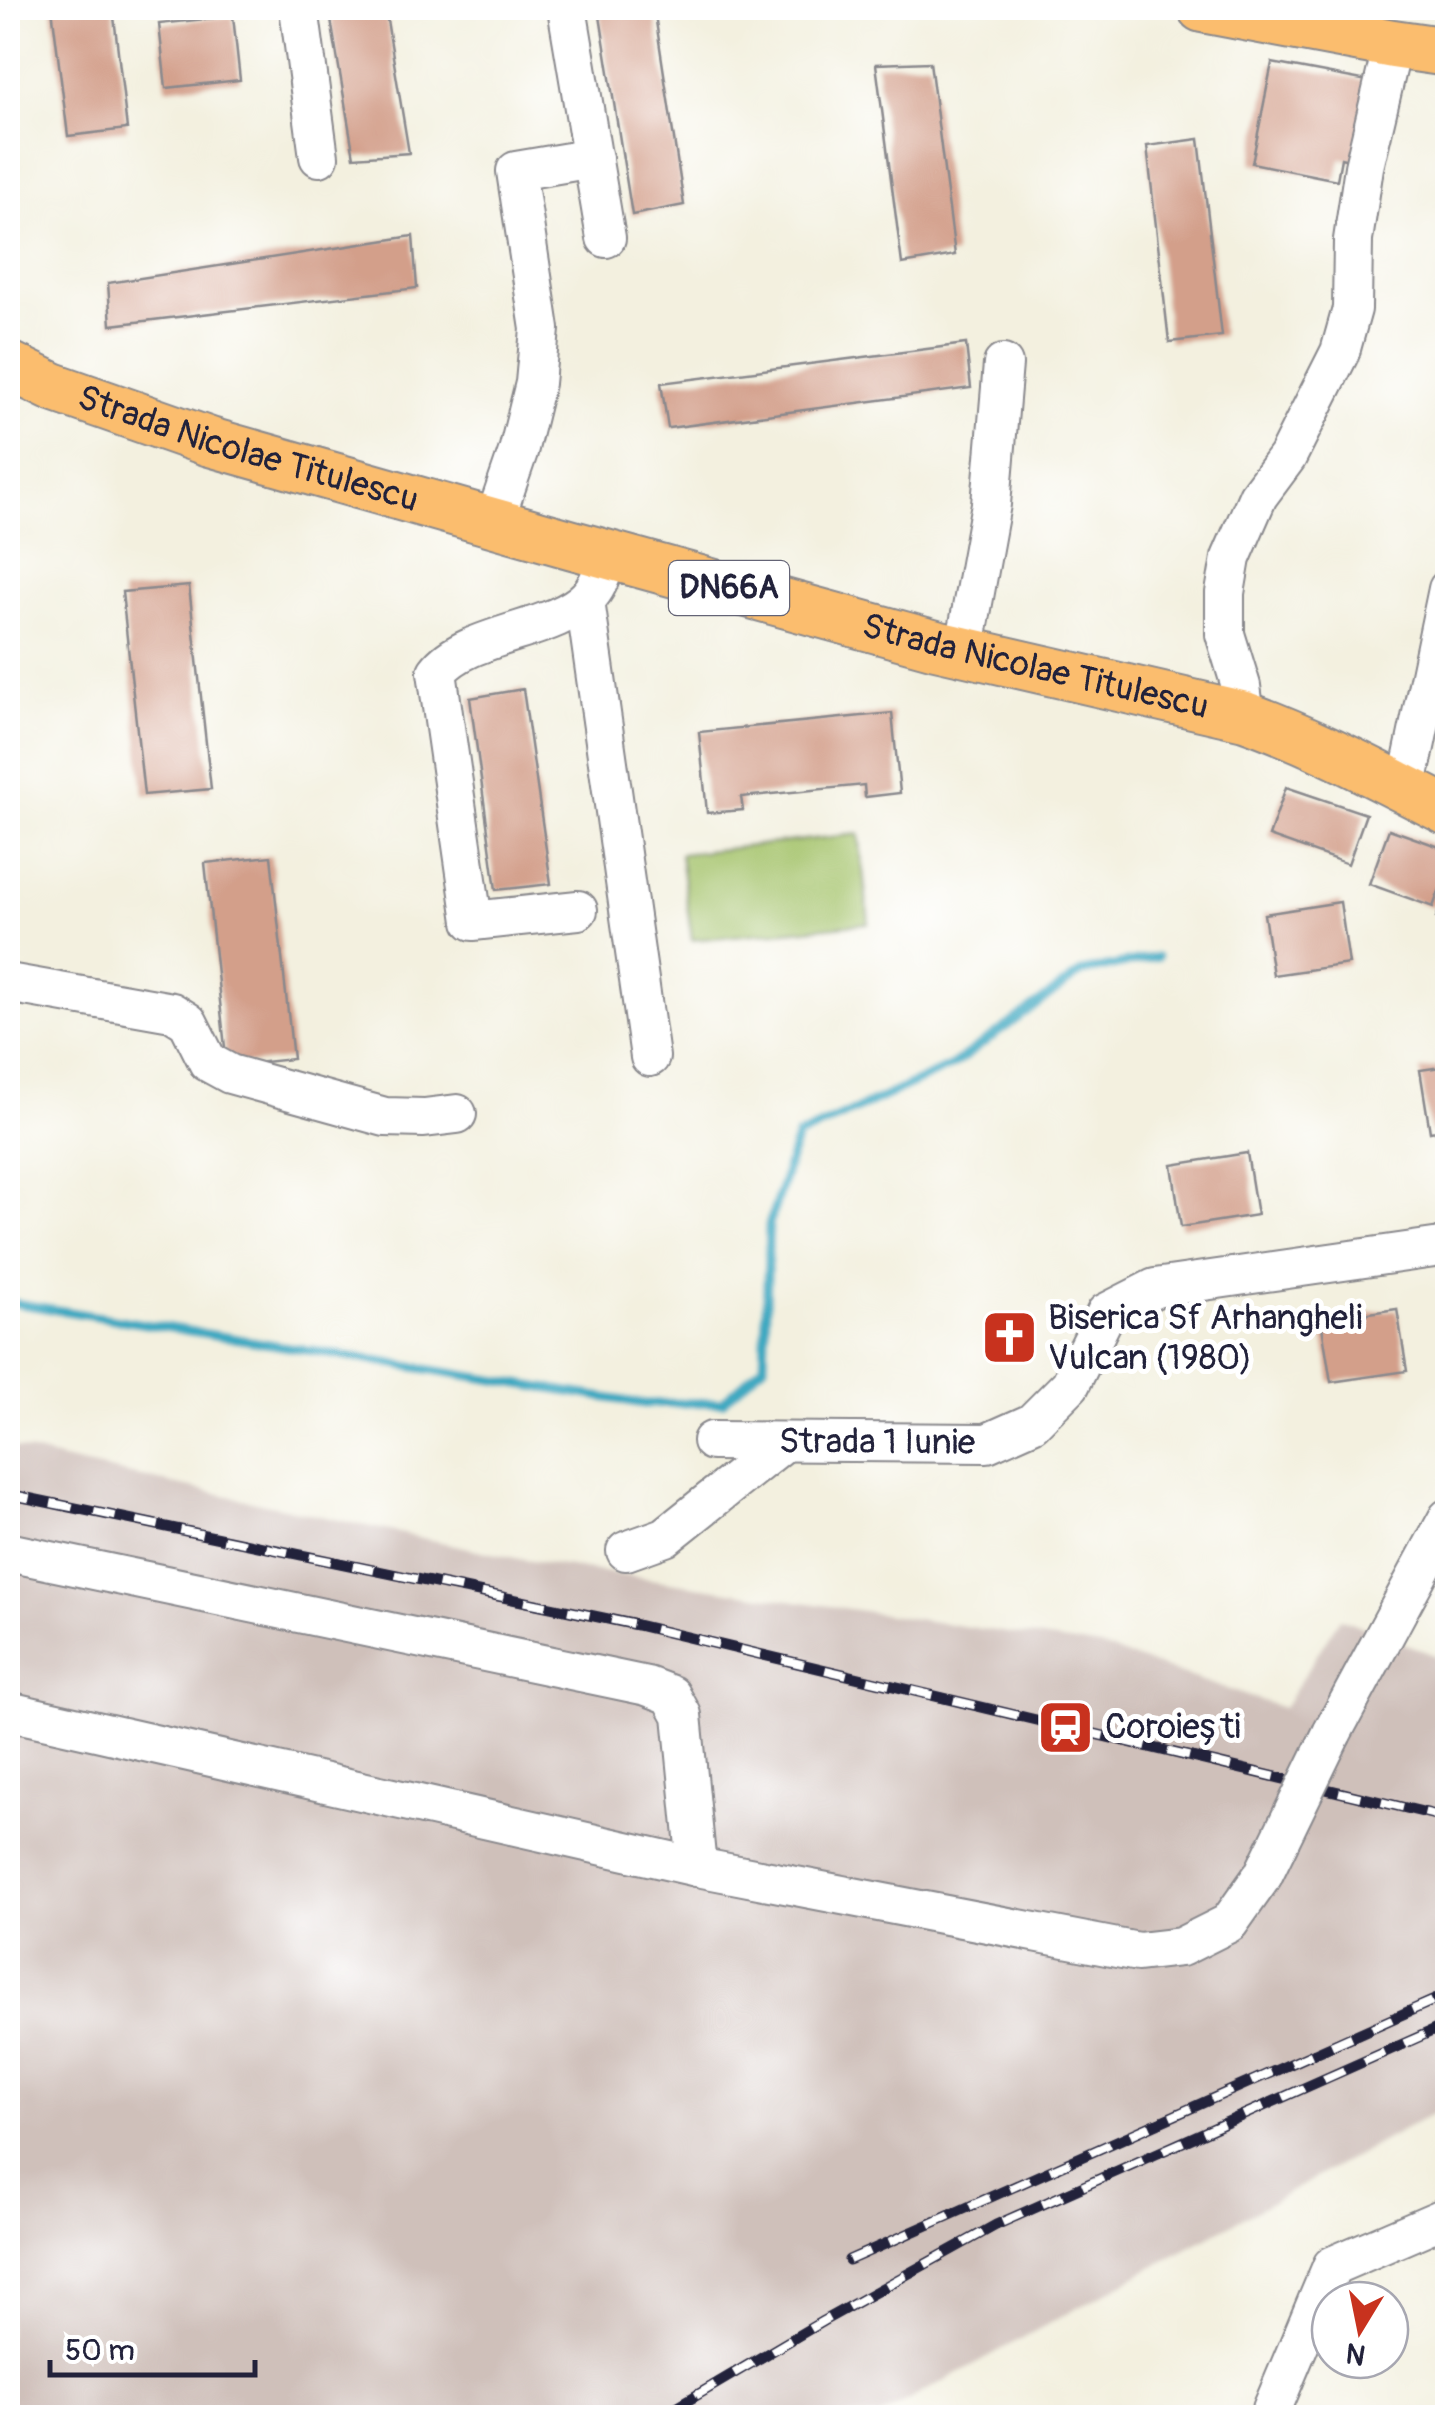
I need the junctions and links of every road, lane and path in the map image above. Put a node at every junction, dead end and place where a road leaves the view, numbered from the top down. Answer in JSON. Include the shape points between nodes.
{"nodes":[{"id":1,"x":299,"y":8,"type":"edge"},
{"id":2,"x":568,"y":8,"type":"edge"},
{"id":3,"x":1202,"y":8,"type":"edge"},
{"id":4,"x":1393,"y":44,"type":"junction"},
{"id":5,"x":1448,"y":52,"type":"edge"},
{"id":6,"x":319,"y":157,"type":"dead end"},
{"id":7,"x":593,"y":158,"type":"junction"},
{"id":8,"x":606,"y":238,"type":"dead end"},
{"id":9,"x":1003,"y":364,"type":"dead end"},
{"id":10,"x":8,"y":365,"type":"edge"},
{"id":11,"x":494,"y":522,"type":"junction"},
{"id":12,"x":609,"y":555,"type":"junction"},
{"id":13,"x":1448,"y":589,"type":"edge"},
{"id":14,"x":585,"y":601,"type":"junction"},
{"id":15,"x":964,"y":652,"type":"junction"},
{"id":16,"x":1245,"y":716,"type":"junction"},
{"id":17,"x":1406,"y":790,"type":"junction"},
{"id":18,"x":1448,"y":811,"type":"edge"},
{"id":19,"x":578,"y":910,"type":"dead end"},
{"id":20,"x":8,"y":983,"type":"edge"},
{"id":21,"x":650,"y":1057,"type":"dead end"},
{"id":22,"x":457,"y":1114,"type":"dead end"},
{"id":23,"x":1448,"y":1246,"type":"edge"},
{"id":24,"x":712,"y":1441,"type":"dead end"},
{"id":25,"x":784,"y":1442,"type":"junction"},
{"id":26,"x":1448,"y":1518,"type":"edge"},
{"id":27,"x":8,"y":1552,"type":"edge"},
{"id":28,"x":626,"y":1552,"type":"dead end"},
{"id":29,"x":8,"y":1711,"type":"edge"},
{"id":30,"x":697,"y":1867,"type":"junction"},
{"id":31,"x":1448,"y":2216,"type":"edge"},
{"id":32,"x":1273,"y":2418,"type":"edge"}],
"edges":[{"from":1,"to":6,"type":"street"},
{"from":2,"to":7,"type":"street"},
{"from":3,"to":4,"type":"main road"},
{"from":4,"to":5,"type":"main road"},
{"from":4,"to":16,"type":"street","via":[[1364,167],[1352,240],[1352,309],[1340,352],[1287,457],[1258,496],[1231,558],[1225,634]]},
{"from":7,"to":8,"type":"street"},
{"from":7,"to":11,"type":"street","via":[[516,171],[540,330],[536,383]]},
{"from":9,"to":15,"type":"street","via":[[991,504]]},
{"from":10,"to":11,"type":"main road","name":"Strada Nicolae Titulescu","number":"DN66A","via":[[210,442]]},
{"from":11,"to":12,"type":"main road","name":"Strada Nicolae Titulescu","number":"DN66A"},
{"from":12,"to":14,"type":"street"},
{"from":12,"to":15,"type":"main road","name":"Strada Nicolae Titulescu","number":"DN66A"},
{"from":13,"to":17,"type":"street"},
{"from":14,"to":19,"type":"street","via":[[444,662],[437,672],[473,921]]},
{"from":14,"to":21,"type":"street"},
{"from":15,"to":16,"type":"main road","name":"Strada Nicolae Titulescu","number":"DN66A"},
{"from":16,"to":17,"type":"main road","name":"Strada Nicolae Titulescu","number":"DN66A"},
{"from":17,"to":18,"type":"main road","name":"Strada Nicolae Titulescu","number":"DN66A"},
{"from":20,"to":22,"type":"street","via":[[172,1012],[188,1022],[208,1062],[230,1074],[385,1117]]},
{"from":23,"to":25,"type":"street","name":"Strada 1 Iunie","via":[[1154,1288],[1106,1313],[1070,1385],[1032,1424],[987,1443]]},
{"from":24,"to":25,"type":"street","name":"Strada 1 Iunie"},
{"from":25,"to":28,"type":"street","via":[[665,1536]]},
{"from":26,"to":30,"type":"street","bridge":true,"via":[[1263,1875],[1229,1923],[1181,1946],[1138,1952]]},
{"from":27,"to":30,"type":"street","via":[[670,1695],[682,1715]]},
{"from":29,"to":30,"type":"street"},
{"from":31,"to":32,"type":"street","via":[[1332,2266]]}]}
